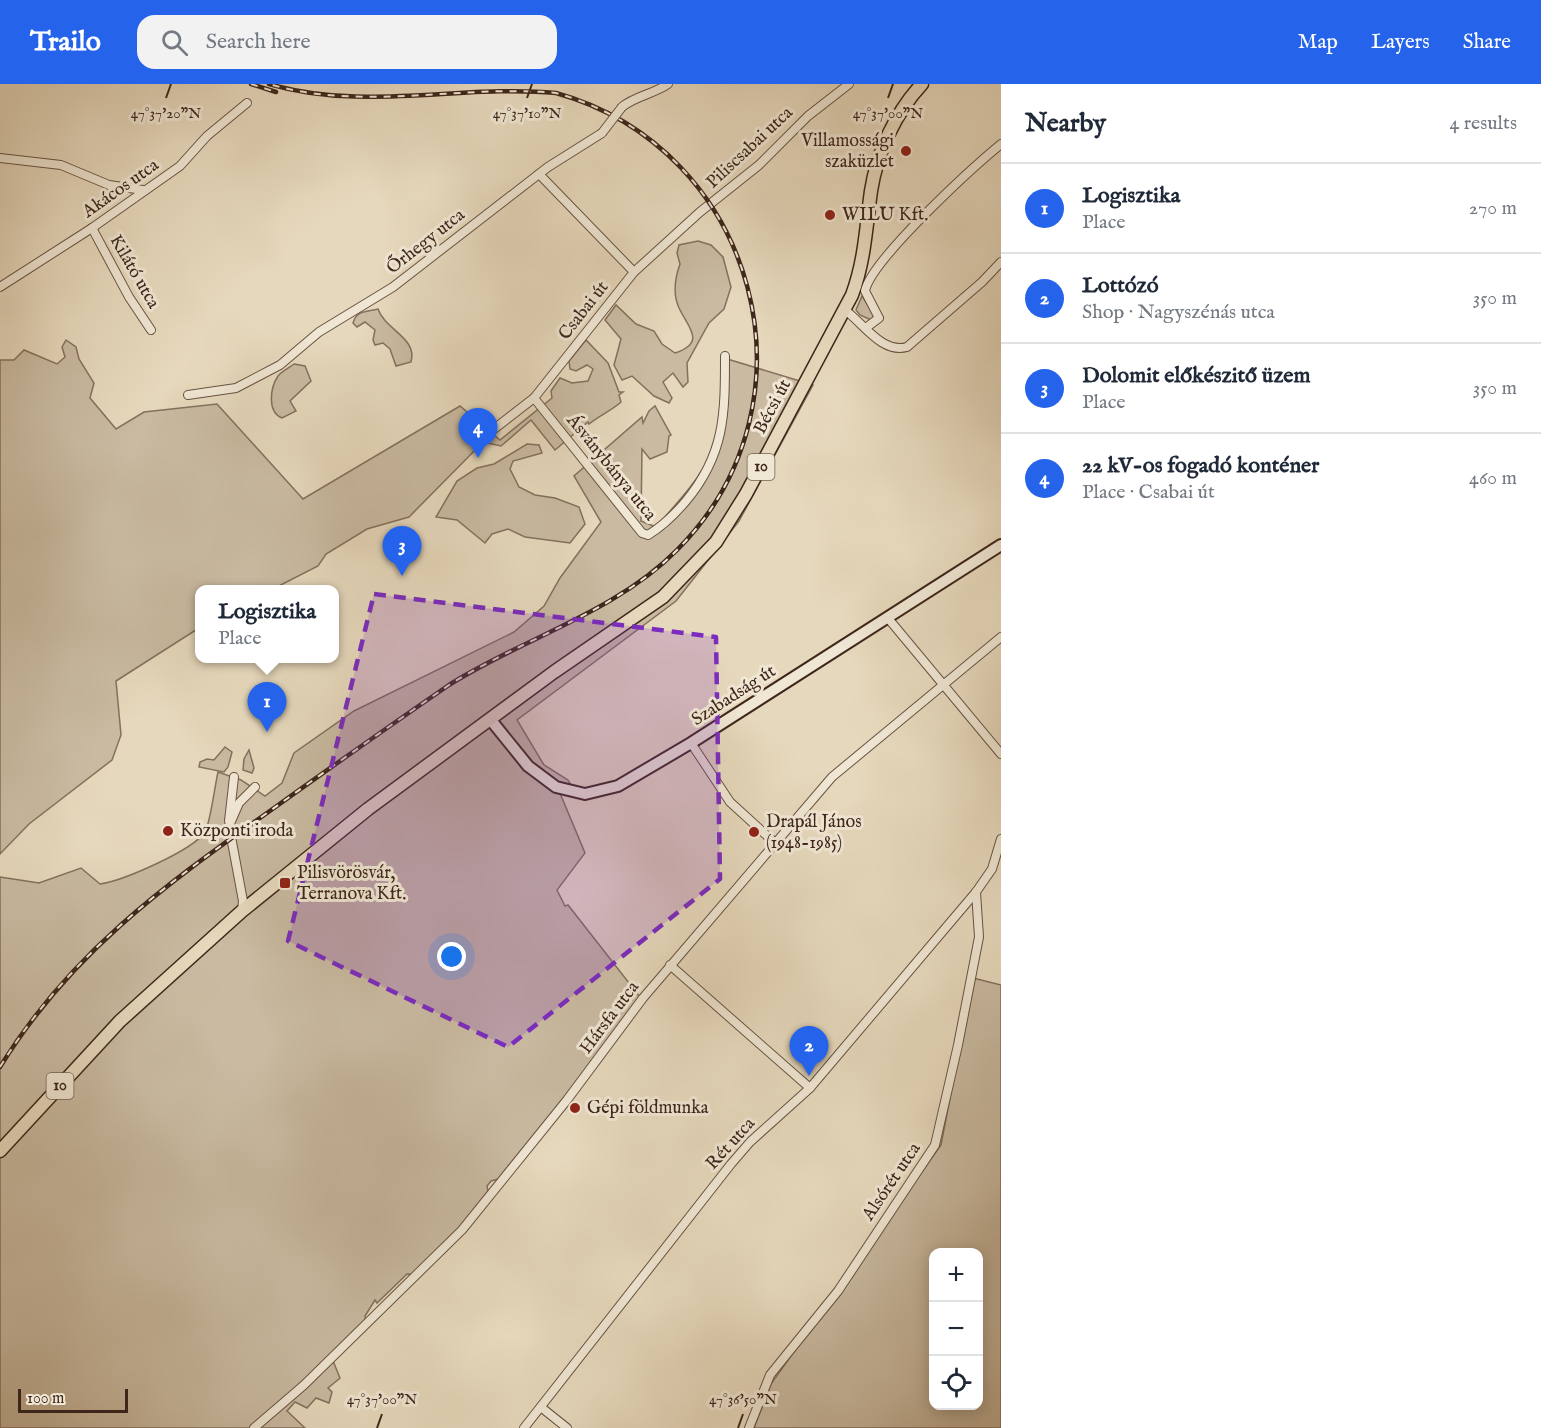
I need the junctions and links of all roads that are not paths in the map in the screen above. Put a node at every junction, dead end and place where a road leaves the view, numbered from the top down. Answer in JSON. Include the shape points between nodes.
{"nodes":[{"id":1,"x":668,"y":84,"type":"edge"},
{"id":2,"x":849,"y":84,"type":"edge"},
{"id":3,"x":922,"y":84,"type":"edge"},
{"id":4,"x":247,"y":103,"type":"dead end"},
{"id":5,"x":1001,"y":144,"type":"edge"},
{"id":6,"x":0,"y":158,"type":"edge"},
{"id":7,"x":538,"y":174,"type":"junction"},
{"id":8,"x":143,"y":190,"type":"junction"},
{"id":9,"x":700,"y":212,"type":"joint"},
{"id":10,"x":92,"y":228,"type":"junction"},
{"id":11,"x":1001,"y":262,"type":"edge"},
{"id":12,"x":634,"y":272,"type":"junction"},
{"id":13,"x":0,"y":287,"type":"edge"},
{"id":14,"x":845,"y":310,"type":"junction"},
{"id":15,"x":867,"y":327,"type":"junction"},
{"id":16,"x":151,"y":330,"type":"dead end"},
{"id":17,"x":725,"y":356,"type":"dead end"},
{"id":18,"x":188,"y":395,"type":"dead end"},
{"id":19,"x":534,"y":398,"type":"junction"},
{"id":20,"x":494,"y":429,"type":"dead end"},
{"id":21,"x":1001,"y":545,"type":"edge"},
{"id":22,"x":887,"y":617,"type":"junction"},
{"id":23,"x":1001,"y":637,"type":"edge"},
{"id":24,"x":943,"y":685,"type":"junction"},
{"id":25,"x":490,"y":719,"type":"junction"},
{"id":26,"x":691,"y":743,"type":"junction"},
{"id":27,"x":1001,"y":754,"type":"edge"},
{"id":28,"x":234,"y":777,"type":"dead end"},
{"id":29,"x":255,"y":787,"type":"dead end"},
{"id":30,"x":229,"y":826,"type":"junction"},
{"id":31,"x":1001,"y":839,"type":"edge"},
{"id":32,"x":775,"y":843,"type":"junction"},
{"id":33,"x":241,"y":888,"type":"junction"},
{"id":34,"x":976,"y":892,"type":"junction"},
{"id":35,"x":260,"y":896,"type":"junction"},
{"id":36,"x":242,"y":911,"type":"junction"},
{"id":37,"x":670,"y":965,"type":"junction"},
{"id":38,"x":810,"y":1088,"type":"junction"},
{"id":39,"x":0,"y":1151,"type":"edge"},
{"id":40,"x":542,"y":1408,"type":"junction"},
{"id":41,"x":254,"y":1428,"type":"edge"},
{"id":42,"x":524,"y":1428,"type":"edge"},
{"id":43,"x":567,"y":1428,"type":"edge"},
{"id":44,"x":748,"y":1428,"type":"edge"}],
"edges":[{"from":1,"to":7,"type":"street","name":"Őrhegy utca","bridge":true,"via":[[629,101],[602,133]]},
{"from":2,"to":9,"type":"street","name":"Piliscsabai utca"},
{"from":3,"to":14,"type":"main road","name":"Bécsi út","number":"10","via":[[903,109],[880,154],[871,191],[863,260]]},
{"from":4,"to":8,"type":"street","name":"Akácos utca","via":[[207,136],[180,166]]},
{"from":5,"to":15,"type":"street","via":[[968,172],[879,267],[865,291],[879,318]]},
{"from":6,"to":8,"type":"street","via":[[61,165],[109,185]]},
{"from":7,"to":12,"type":"street"},
{"from":7,"to":18,"type":"street","name":"Őrhegy utca","via":[[393,287],[320,332],[280,365],[236,388]]},
{"from":8,"to":10,"type":"street","name":"Akácos utca"},
{"from":9,"to":12,"type":"street","name":"Csabai út"},
{"from":10,"to":13,"type":"street","name":"Akácos utca"},
{"from":10,"to":16,"type":"street","name":"Kilátó utca"},
{"from":11,"to":15,"type":"street","via":[[907,347],[886,346]]},
{"from":12,"to":19,"type":"street","name":"Csabai út"},
{"from":14,"to":15,"type":"street"},
{"from":14,"to":25,"type":"main road","name":"Bécsi út","number":"10","via":[[742,502],[701,559],[649,608]]},
{"from":17,"to":19,"type":"street","name":"Ásványbánya utca","via":[[722,418],[714,459],[682,505],[661,528],[648,535],[642,533]]},
{"from":19,"to":20,"type":"street","name":"Csabai út"},
{"from":21,"to":22,"type":"main road","name":"Szabadság út"},
{"from":22,"to":24,"type":"street"},
{"from":22,"to":26,"type":"main road","name":"Szabadság út"},
{"from":23,"to":24,"type":"street","name":"Hársfa utca"},
{"from":24,"to":27,"type":"street"},
{"from":24,"to":32,"type":"street","name":"Hársfa utca","via":[[832,777]]},
{"from":25,"to":26,"type":"main road","name":"Szabadság út","via":[[546,782],[585,794],[618,786]]},
{"from":25,"to":35,"type":"main road","number":"10","via":[[368,809]]},
{"from":26,"to":32,"type":"street","via":[[730,802]]},
{"from":28,"to":30,"type":"street"},
{"from":29,"to":30,"type":"street","via":[[239,803]]},
{"from":30,"to":33,"type":"street"},
{"from":31,"to":34,"type":"street","name":"Rét utca","via":[[992,869]]},
{"from":32,"to":37,"type":"street","name":"Hársfa utca"},
{"from":33,"to":35,"type":"street","via":[[247,894]]},
{"from":33,"to":36,"type":"street"},
{"from":34,"to":38,"type":"street","name":"Rét utca"},
{"from":34,"to":44,"type":"street","name":"Alsórét utca","via":[[979,937],[935,1145],[838,1291],[770,1375]]},
{"from":35,"to":36,"type":"main road","number":"10"},
{"from":36,"to":39,"type":"main road","number":"10","via":[[120,1021]]},
{"from":37,"to":38,"type":"street"},
{"from":37,"to":41,"type":"street","name":"Hársfa utca","via":[[462,1230]]},
{"from":38,"to":40,"type":"street","name":"Rét utca","via":[[731,1164]]},
{"from":40,"to":42,"type":"street","name":"Rét utca"},
{"from":40,"to":43,"type":"street"}]}
